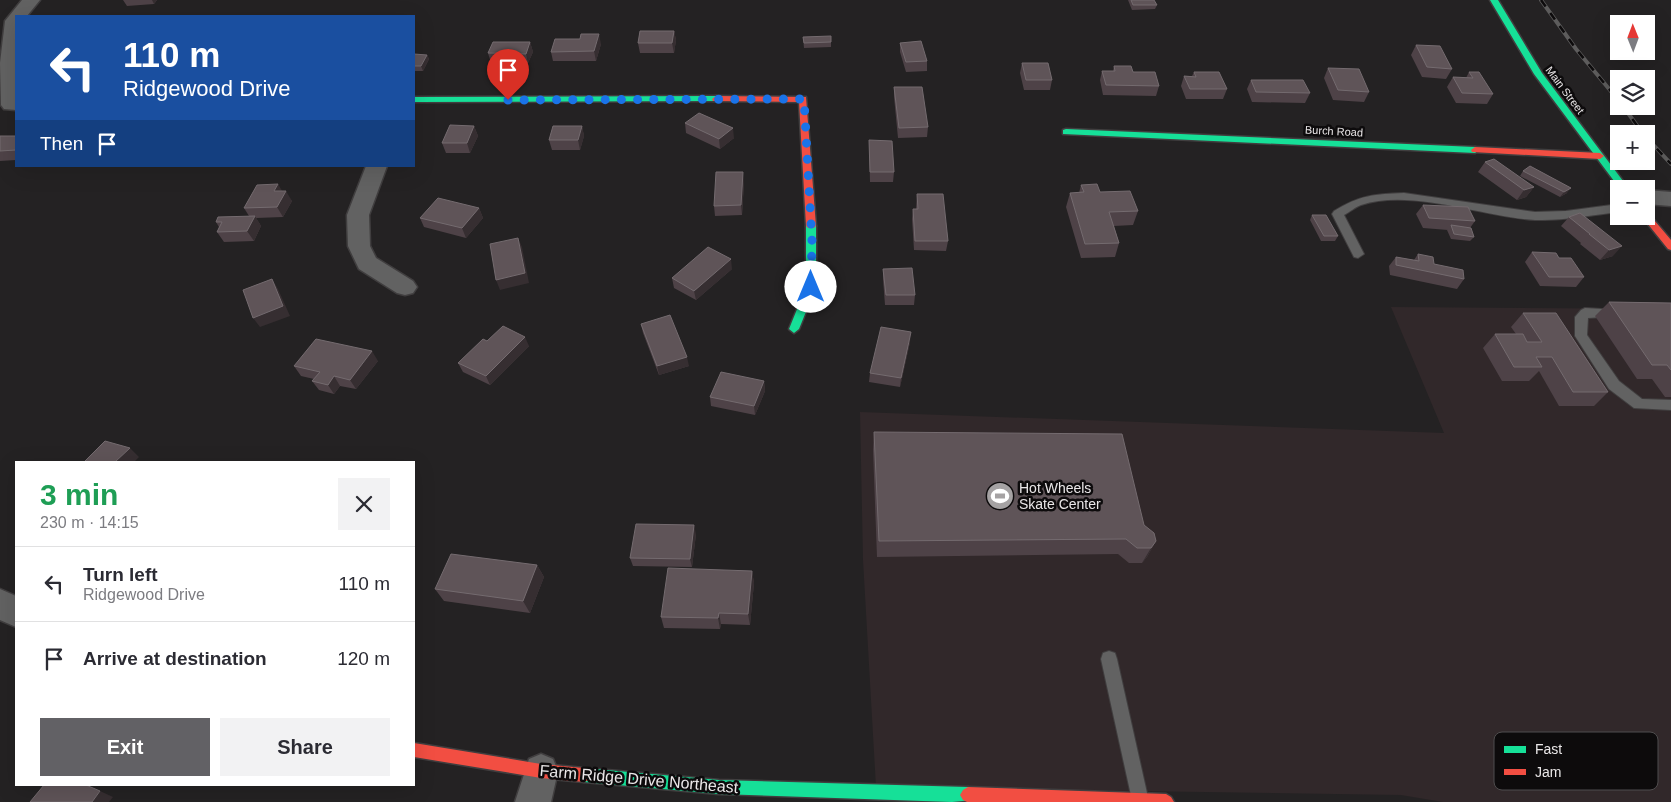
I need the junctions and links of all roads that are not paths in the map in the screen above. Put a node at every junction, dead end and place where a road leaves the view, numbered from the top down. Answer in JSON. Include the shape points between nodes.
{"nodes":[{"id":1,"x":31,"y":0,"type":"edge"},
{"id":2,"x":1494,"y":0,"type":"edge"},
{"id":3,"x":19,"y":15,"type":"edge"},
{"id":4,"x":15,"y":20,"type":"edge"},
{"id":5,"x":415,"y":100,"type":"edge"},
{"id":6,"x":9,"y":106,"type":"edge"},
{"id":7,"x":1066,"y":132,"type":"dead end"},
{"id":8,"x":1600,"y":156,"type":"junction"},
{"id":9,"x":377,"y":167,"type":"edge"},
{"id":10,"x":1618,"y":180,"type":"edge"},
{"id":11,"x":1655,"y":198,"type":"edge"},
{"id":12,"x":1671,"y":199,"type":"edge"},
{"id":13,"x":1610,"y":209,"type":"edge"},
{"id":14,"x":1653,"y":225,"type":"edge"},
{"id":15,"x":1671,"y":248,"type":"edge"},
{"id":16,"x":1358,"y":254,"type":"dead end"},
{"id":17,"x":405,"y":287,"type":"dead end"},
{"id":18,"x":1628,"y":312,"type":"edge"},
{"id":19,"x":794,"y":329,"type":"dead end"},
{"id":20,"x":1671,"y":405,"type":"edge"},
{"id":21,"x":0,"y":603,"type":"edge"},
{"id":22,"x":15,"y":612,"type":"edge"},
{"id":23,"x":1109,"y":659,"type":"dead end"},
{"id":24,"x":415,"y":750,"type":"edge"},
{"id":25,"x":537,"y":786,"type":"edge"},
{"id":26,"x":1141,"y":801,"type":"edge"},
{"id":27,"x":1166,"y":802,"type":"edge"}],
"edges":[{"from":1,"to":3,"type":"street"},
{"from":2,"to":8,"type":"street","name":"Main Street","via":[[1539,77]]},
{"from":4,"to":6,"type":"street","via":[[9,54]]},
{"from":5,"to":19,"type":"street","via":[[804,99],[812,241],[811,287]]},
{"from":7,"to":8,"type":"street","name":"Burch Road"},
{"from":8,"to":10,"type":"street","name":"Main Street"},
{"from":9,"to":17,"type":"street","via":[[358,215],[359,246],[367,263]]},
{"from":11,"to":12,"type":"street"},
{"from":13,"to":16,"type":"lane","via":[[1560,217],[1532,216],[1408,197],[1363,200],[1346,206],[1338,214]]},
{"from":14,"to":15,"type":"street"},
{"from":18,"to":20,"type":"lane","via":[[1585,313],[1581,317],[1581,336],[1614,385],[1626,396],[1639,404]]},
{"from":21,"to":22,"type":"street"},
{"from":23,"to":26,"type":"lane"},
{"from":24,"to":25,"type":"street","name":"Farm Ridge Drive Northeast"},
{"from":25,"to":26,"type":"street","name":"Farm Ridge Drive Northeast","via":[[720,787]]},
{"from":26,"to":27,"type":"street","name":"Farm Ridge Drive Northeast"}]}
